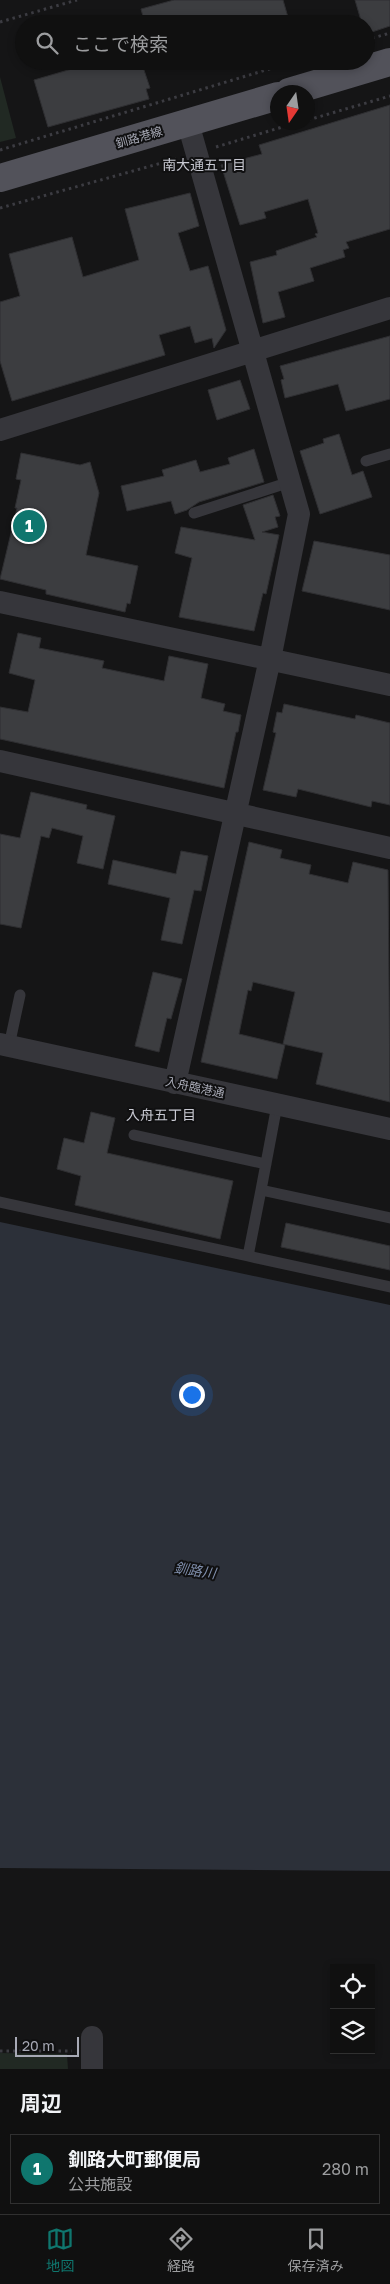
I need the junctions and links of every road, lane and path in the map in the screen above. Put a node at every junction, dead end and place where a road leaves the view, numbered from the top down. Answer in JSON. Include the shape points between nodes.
{"nodes":[{"id":1,"x":78,"y":0,"type":"edge"},
{"id":2,"x":25,"y":15,"type":"edge"},
{"id":3,"x":15,"y":18,"type":"edge"},
{"id":4,"x":0,"y":22,"type":"edge"},
{"id":5,"x":390,"y":33,"type":"edge"},
{"id":6,"x":375,"y":37,"type":"edge"},
{"id":7,"x":390,"y":62,"type":"edge"},
{"id":8,"x":375,"y":66,"type":"edge"},
{"id":9,"x":266,"y":70,"type":"edge"},
{"id":10,"x":363,"y":70,"type":"edge"},
{"id":11,"x":313,"y":85,"type":"edge"},
{"id":12,"x":390,"y":96,"type":"edge"},
{"id":13,"x":270,"y":98,"type":"edge"},
{"id":14,"x":315,"y":118,"type":"edge"},
{"id":15,"x":188,"y":123,"type":"junction"},
{"id":16,"x":272,"y":130,"type":"edge"},
{"id":17,"x":0,"y":150,"type":"edge"},
{"id":18,"x":195,"y":153,"type":"junction"},
{"id":19,"x":0,"y":178,"type":"edge"},
{"id":20,"x":0,"y":208,"type":"edge"},
{"id":21,"x":390,"y":308,"type":"edge"},
{"id":22,"x":254,"y":350,"type":"junction"},
{"id":23,"x":0,"y":430,"type":"edge"},
{"id":24,"x":390,"y":454,"type":"edge"},
{"id":25,"x":366,"y":461,"type":"dead end"},
{"id":26,"x":290,"y":482,"type":"junction"},
{"id":27,"x":194,"y":513,"type":"dead end"},
{"id":28,"x":0,"y":602,"type":"edge"},
{"id":29,"x":270,"y":659,"type":"junction"},
{"id":30,"x":390,"y":685,"type":"edge"},
{"id":31,"x":0,"y":761,"type":"edge"},
{"id":32,"x":236,"y":812,"type":"junction"},
{"id":33,"x":390,"y":848,"type":"edge"},
{"id":34,"x":20,"y":995,"type":"dead end"},
{"id":35,"x":4,"y":1045,"type":"edge"},
{"id":36,"x":175,"y":1082,"type":"junction"},
{"id":37,"x":277,"y":1104,"type":"junction"},
{"id":38,"x":390,"y":1129,"type":"edge"},
{"id":39,"x":134,"y":1135,"type":"dead end"},
{"id":40,"x":266,"y":1164,"type":"junction"},
{"id":41,"x":261,"y":1190,"type":"junction"},
{"id":42,"x":0,"y":1202,"type":"edge"},
{"id":43,"x":390,"y":1218,"type":"edge"},
{"id":44,"x":248,"y":1256,"type":"junction"},
{"id":45,"x":390,"y":1287,"type":"edge"},
{"id":46,"x":0,"y":2051,"type":"edge"},
{"id":47,"x":92,"y":2052,"type":"edge"}],
"edges":[{"from":1,"to":2,"type":"path"},
{"from":3,"to":4,"type":"path"},
{"from":5,"to":6,"type":"path"},
{"from":7,"to":8,"type":"main road"},
{"from":9,"to":17,"type":"path"},
{"from":10,"to":11,"type":"main road"},
{"from":12,"to":14,"type":"path"},
{"from":13,"to":15,"type":"main road","name":"釧路港線"},
{"from":15,"to":18,"type":"street"},
{"from":15,"to":19,"type":"main road","name":"釧路港線"},
{"from":16,"to":18,"type":"path"},
{"from":18,"to":20,"type":"path"},
{"from":18,"to":22,"type":"street"},
{"from":21,"to":22,"type":"street"},
{"from":22,"to":23,"type":"street"},
{"from":22,"to":26,"type":"street"},
{"from":24,"to":25,"type":"lane"},
{"from":26,"to":27,"type":"lane"},
{"from":26,"to":29,"type":"street","via":[[299,514]]},
{"from":28,"to":29,"type":"street"},
{"from":29,"to":30,"type":"street"},
{"from":29,"to":32,"type":"street"},
{"from":31,"to":32,"type":"street"},
{"from":32,"to":33,"type":"street"},
{"from":32,"to":36,"type":"street"},
{"from":34,"to":35,"type":"lane"},
{"from":35,"to":36,"type":"street","name":"入舟臨港通"},
{"from":36,"to":37,"type":"street","name":"入舟臨港通"},
{"from":37,"to":38,"type":"street","name":"入舟臨港通"},
{"from":37,"to":40,"type":"lane"},
{"from":39,"to":40,"type":"lane"},
{"from":40,"to":41,"type":"lane"},
{"from":41,"to":43,"type":"lane"},
{"from":41,"to":44,"type":"lane"},
{"from":42,"to":44,"type":"lane"},
{"from":44,"to":45,"type":"lane"},
{"from":46,"to":47,"type":"path"}]}
